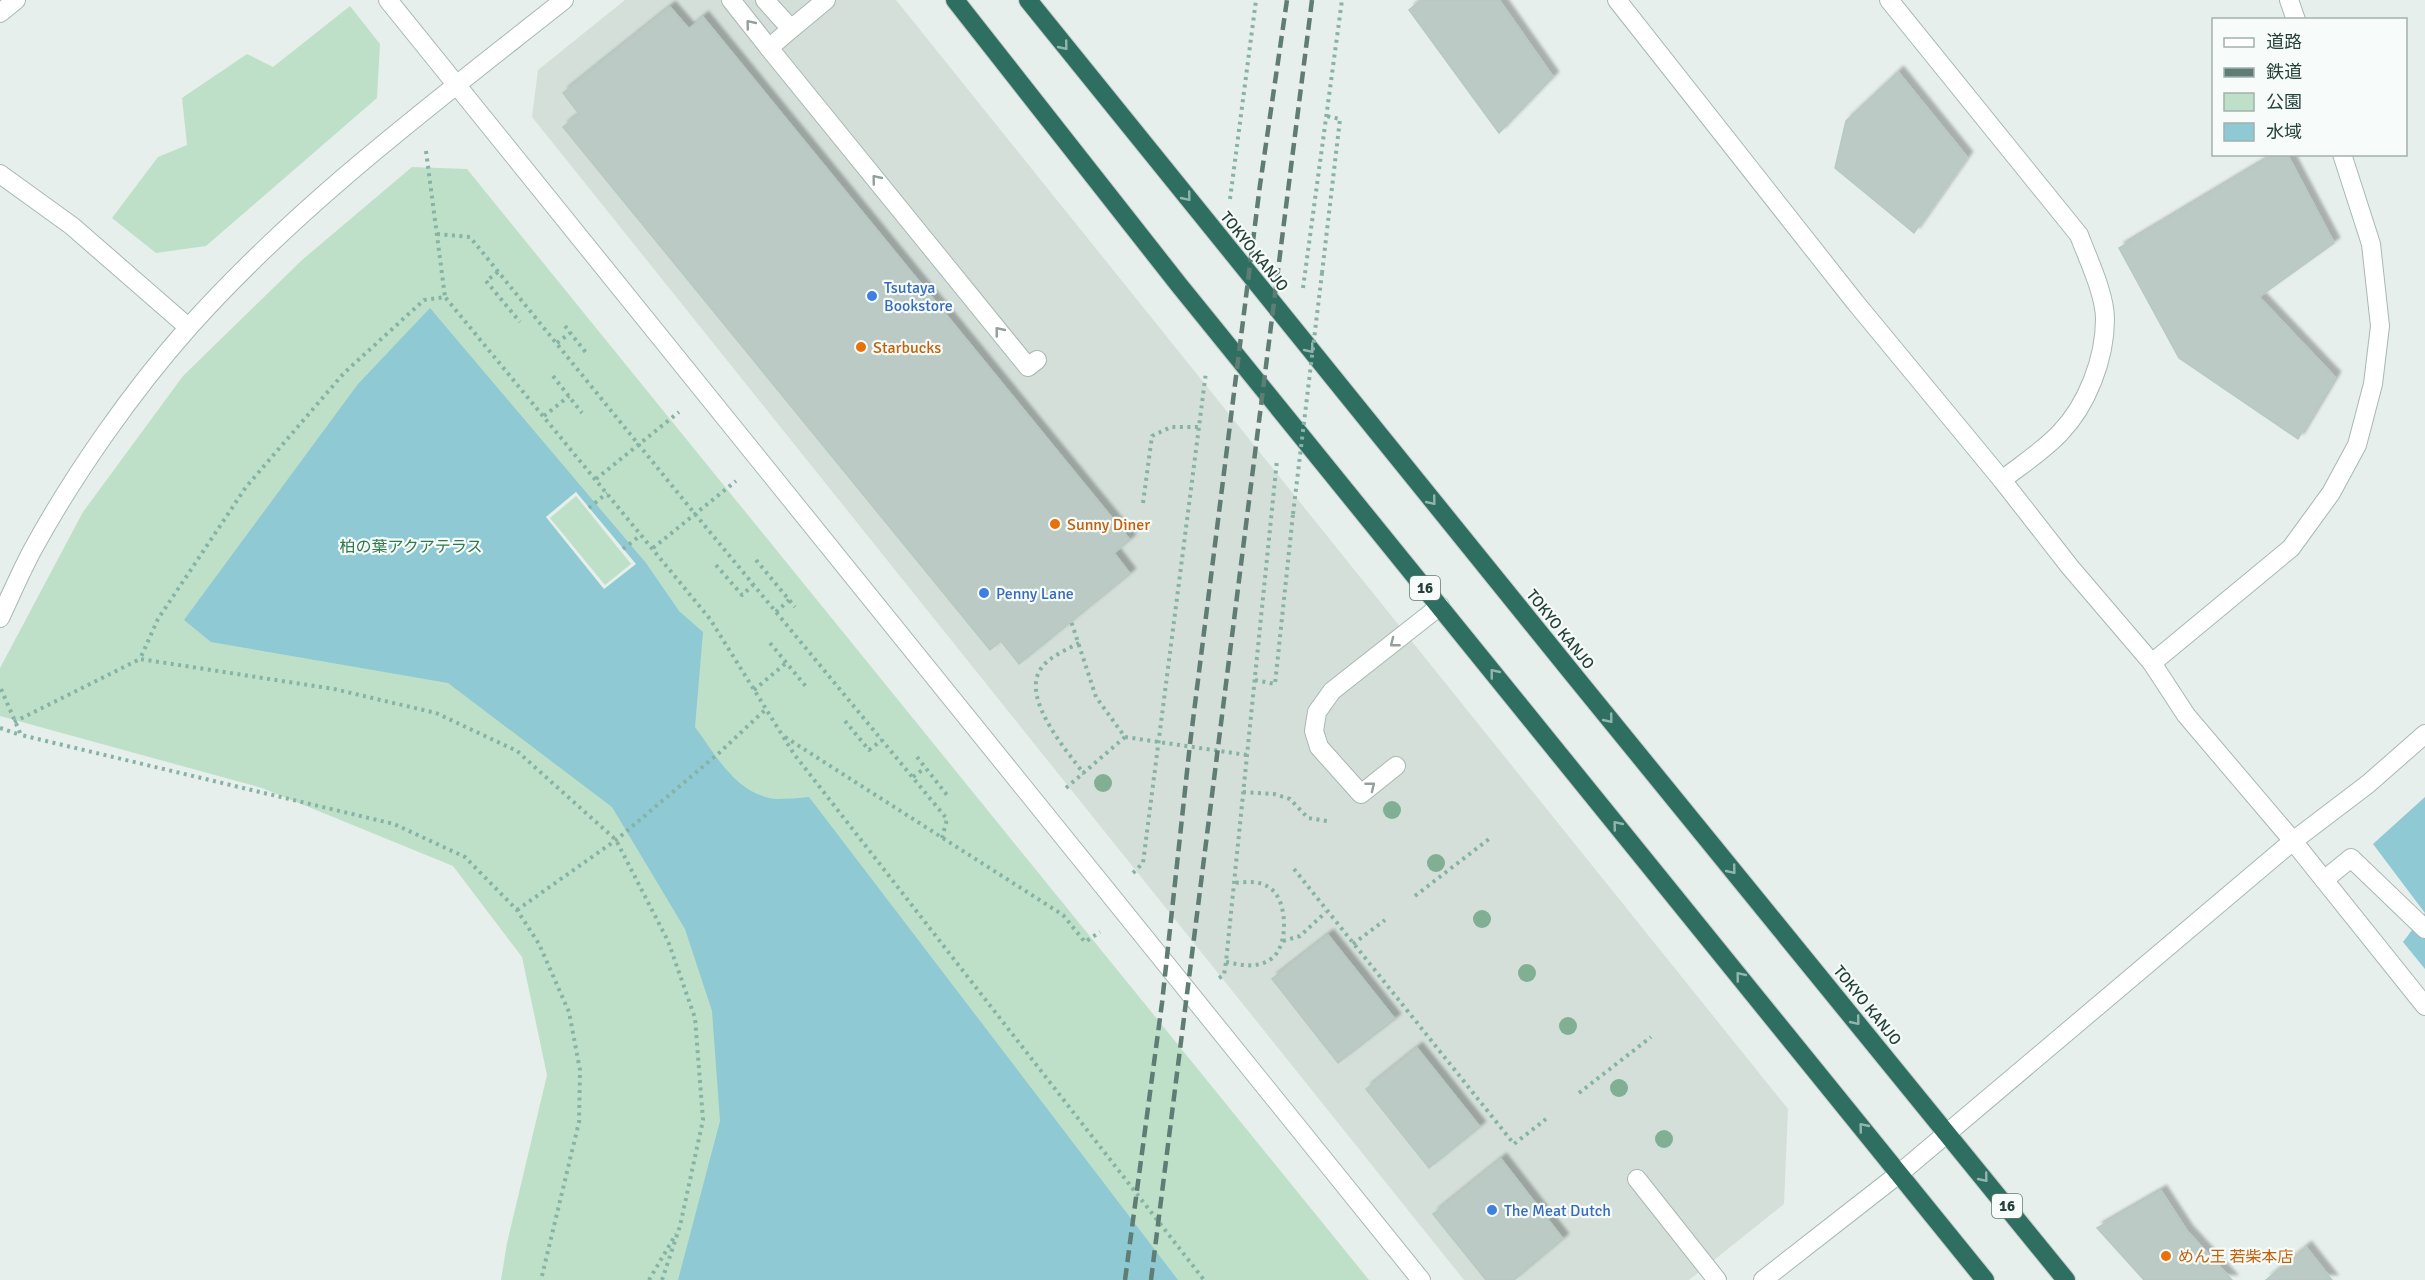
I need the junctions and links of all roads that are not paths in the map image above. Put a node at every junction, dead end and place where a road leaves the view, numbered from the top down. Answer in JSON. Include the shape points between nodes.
{"nodes":[{"id":1,"x":16,"y":0,"type":"edge"},
{"id":2,"x":564,"y":0,"type":"edge"},
{"id":3,"x":731,"y":0,"type":"edge"},
{"id":4,"x":765,"y":0,"type":"edge"},
{"id":5,"x":826,"y":0,"type":"edge"},
{"id":6,"x":955,"y":0,"type":"edge"},
{"id":7,"x":1028,"y":0,"type":"edge"},
{"id":8,"x":1617,"y":0,"type":"edge"},
{"id":9,"x":1889,"y":0,"type":"edge"},
{"id":10,"x":2289,"y":0,"type":"edge"},
{"id":11,"x":394,"y":2,"type":"edge"},
{"id":12,"x":0,"y":13,"type":"edge"},
{"id":13,"x":2295,"y":18,"type":"edge"},
{"id":14,"x":791,"y":29,"type":"junction"},
{"id":15,"x":769,"y":48,"type":"junction"},
{"id":16,"x":457,"y":85,"type":"junction"},
{"id":17,"x":2343,"y":156,"type":"edge"},
{"id":18,"x":0,"y":174,"type":"edge"},
{"id":19,"x":188,"y":327,"type":"junction"},
{"id":20,"x":1037,"y":360,"type":"dead end"},
{"id":21,"x":2002,"y":480,"type":"junction"},
{"id":22,"x":1440,"y":606,"type":"junction"},
{"id":23,"x":0,"y":618,"type":"edge"},
{"id":24,"x":2152,"y":663,"type":"junction"},
{"id":25,"x":2425,"y":734,"type":"edge"},
{"id":26,"x":1396,"y":766,"type":"dead end"},
{"id":27,"x":2293,"y":841,"type":"junction"},
{"id":28,"x":2324,"y":880,"type":"junction"},
{"id":29,"x":2425,"y":929,"type":"edge"},
{"id":30,"x":2425,"y":1006,"type":"edge"},
{"id":31,"x":1947,"y":1132,"type":"junction"},
{"id":32,"x":1900,"y":1173,"type":"junction"},
{"id":33,"x":1637,"y":1179,"type":"dead end"},
{"id":34,"x":1421,"y":1280,"type":"edge"},
{"id":35,"x":1717,"y":1280,"type":"edge"},
{"id":36,"x":1763,"y":1280,"type":"edge"},
{"id":37,"x":1985,"y":1280,"type":"edge"},
{"id":38,"x":2066,"y":1280,"type":"edge"}],
"edges":[{"from":1,"to":12,"type":"street"},
{"from":2,"to":16,"type":"street"},
{"from":15,"to":3,"type":"street","one_way":true},
{"from":4,"to":14,"type":"street"},
{"from":5,"to":14,"type":"street"},
{"from":6,"to":22,"type":"highway","number":"16","via":[[1179,285]]},
{"from":7,"to":31,"type":"highway","name":"TOKYO KANJO","number":"16","one_way":true},
{"from":8,"to":21,"type":"street","via":[[1855,302]]},
{"from":9,"to":21,"type":"street","via":[[2079,236],[2096,277],[2105,318],[2091,386],[2077,413],[2059,434]]},
{"from":10,"to":13,"type":"street"},
{"from":11,"to":16,"type":"street"},
{"from":14,"to":15,"type":"street"},
{"from":20,"to":15,"type":"street","one_way":true,"via":[[1028,367]]},
{"from":16,"to":19,"type":"street","via":[[315,201]]},
{"from":16,"to":34,"type":"street"},
{"from":17,"to":24,"type":"street","via":[[2371,244],[2380,326],[2373,384],[2356,445],[2331,494],[2291,548]]},
{"from":18,"to":19,"type":"street","via":[[72,226]]},
{"from":19,"to":23,"type":"street","via":[[92,454],[33,548]]},
{"from":21,"to":24,"type":"street"},
{"from":22,"to":26,"type":"street","one_way":true,"via":[[1332,691],[1317,712],[1314,731],[1319,747],[1361,794]]},
{"from":32,"to":22,"type":"highway","number":"16","one_way":true},
{"from":24,"to":27,"type":"street","via":[[2186,715]]},
{"from":25,"to":27,"type":"street"},
{"from":27,"to":28,"type":"street"},
{"from":27,"to":31,"type":"street"},
{"from":28,"to":29,"type":"street","via":[[2351,858]]},
{"from":28,"to":30,"type":"street"},
{"from":31,"to":32,"type":"street"},
{"from":31,"to":38,"type":"highway","name":"TOKYO KANJO","number":"16","one_way":true},
{"from":32,"to":36,"type":"street"},
{"from":32,"to":37,"type":"highway","number":"16"},
{"from":33,"to":35,"type":"street"}]}
